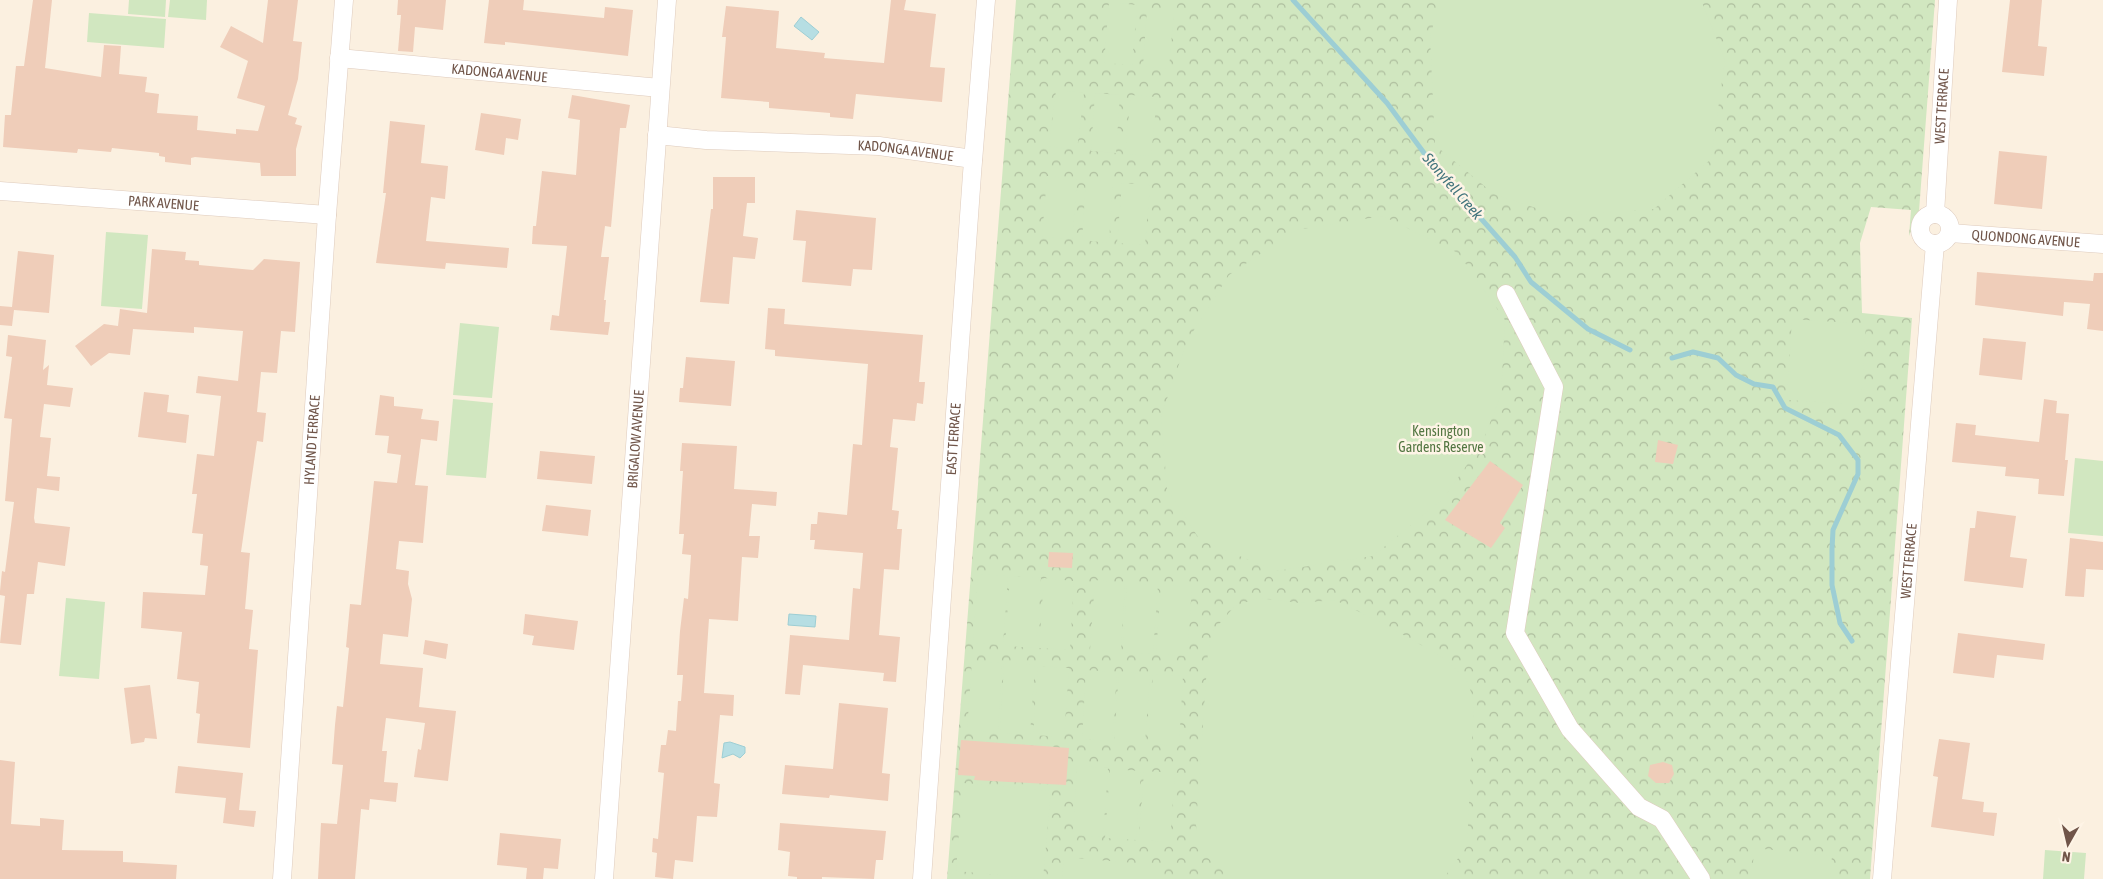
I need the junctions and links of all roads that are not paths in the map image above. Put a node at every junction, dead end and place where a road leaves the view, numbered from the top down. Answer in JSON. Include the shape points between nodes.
{"nodes":[{"id":1,"x":344,"y":0,"type":"edge"},
{"id":2,"x":667,"y":0,"type":"edge"},
{"id":3,"x":986,"y":0,"type":"edge"},
{"id":4,"x":1948,"y":0,"type":"edge"},
{"id":5,"x":339,"y":58,"type":"junction"},
{"id":6,"x":660,"y":88,"type":"junction"},
{"id":7,"x":658,"y":135,"type":"junction"},
{"id":8,"x":973,"y":159,"type":"junction"},
{"id":9,"x":0,"y":191,"type":"edge"},
{"id":10,"x":1936,"y":214,"type":"junction"},
{"id":11,"x":326,"y":215,"type":"junction"},
{"id":12,"x":1950,"y":233,"type":"junction"},
{"id":13,"x":1935,"y":244,"type":"junction"},
{"id":14,"x":2103,"y":244,"type":"edge"},
{"id":15,"x":1506,"y":294,"type":"dead end"},
{"id":16,"x":282,"y":879,"type":"edge"},
{"id":17,"x":604,"y":879,"type":"edge"},
{"id":18,"x":922,"y":879,"type":"edge"},
{"id":19,"x":1701,"y":879,"type":"edge"},
{"id":20,"x":1882,"y":879,"type":"edge"}],
"edges":[{"from":1,"to":5,"type":"street","name":"HYLAND TERRACE"},
{"from":2,"to":6,"type":"street","name":"BRIGALOW AVENUE"},
{"from":3,"to":8,"type":"street","name":"EAST TERRACE"},
{"from":4,"to":10,"type":"street","name":"WEST TERRACE"},
{"from":5,"to":6,"type":"street","name":"KADONGA AVENUE"},
{"from":5,"to":11,"type":"street","name":"HYLAND TERRACE"},
{"from":6,"to":7,"type":"street","name":"BRIGALOW AVENUE"},
{"from":7,"to":8,"type":"street","name":"KADONGA AVENUE","via":[[706,140],[879,146]]},
{"from":7,"to":17,"type":"street","name":"BRIGALOW AVENUE"},
{"from":8,"to":18,"type":"street","name":"EAST TERRACE"},
{"from":9,"to":11,"type":"street","name":"PARK AVENUE"},
{"from":10,"to":12,"type":"street","via":[[1949,222]]},
{"from":10,"to":13,"type":"street","via":[[1926,218],[1921,227],[1923,236]]},
{"from":11,"to":16,"type":"street","name":"HYLAND TERRACE"},
{"from":12,"to":13,"type":"street","via":[[1944,241]]},
{"from":12,"to":14,"type":"street","name":"QUONDONG AVENUE"},
{"from":13,"to":20,"type":"street","name":"WEST TERRACE"},
{"from":15,"to":19,"type":"street","via":[[1554,387],[1514,633],[1570,729],[1638,806],[1662,819]]}]}
